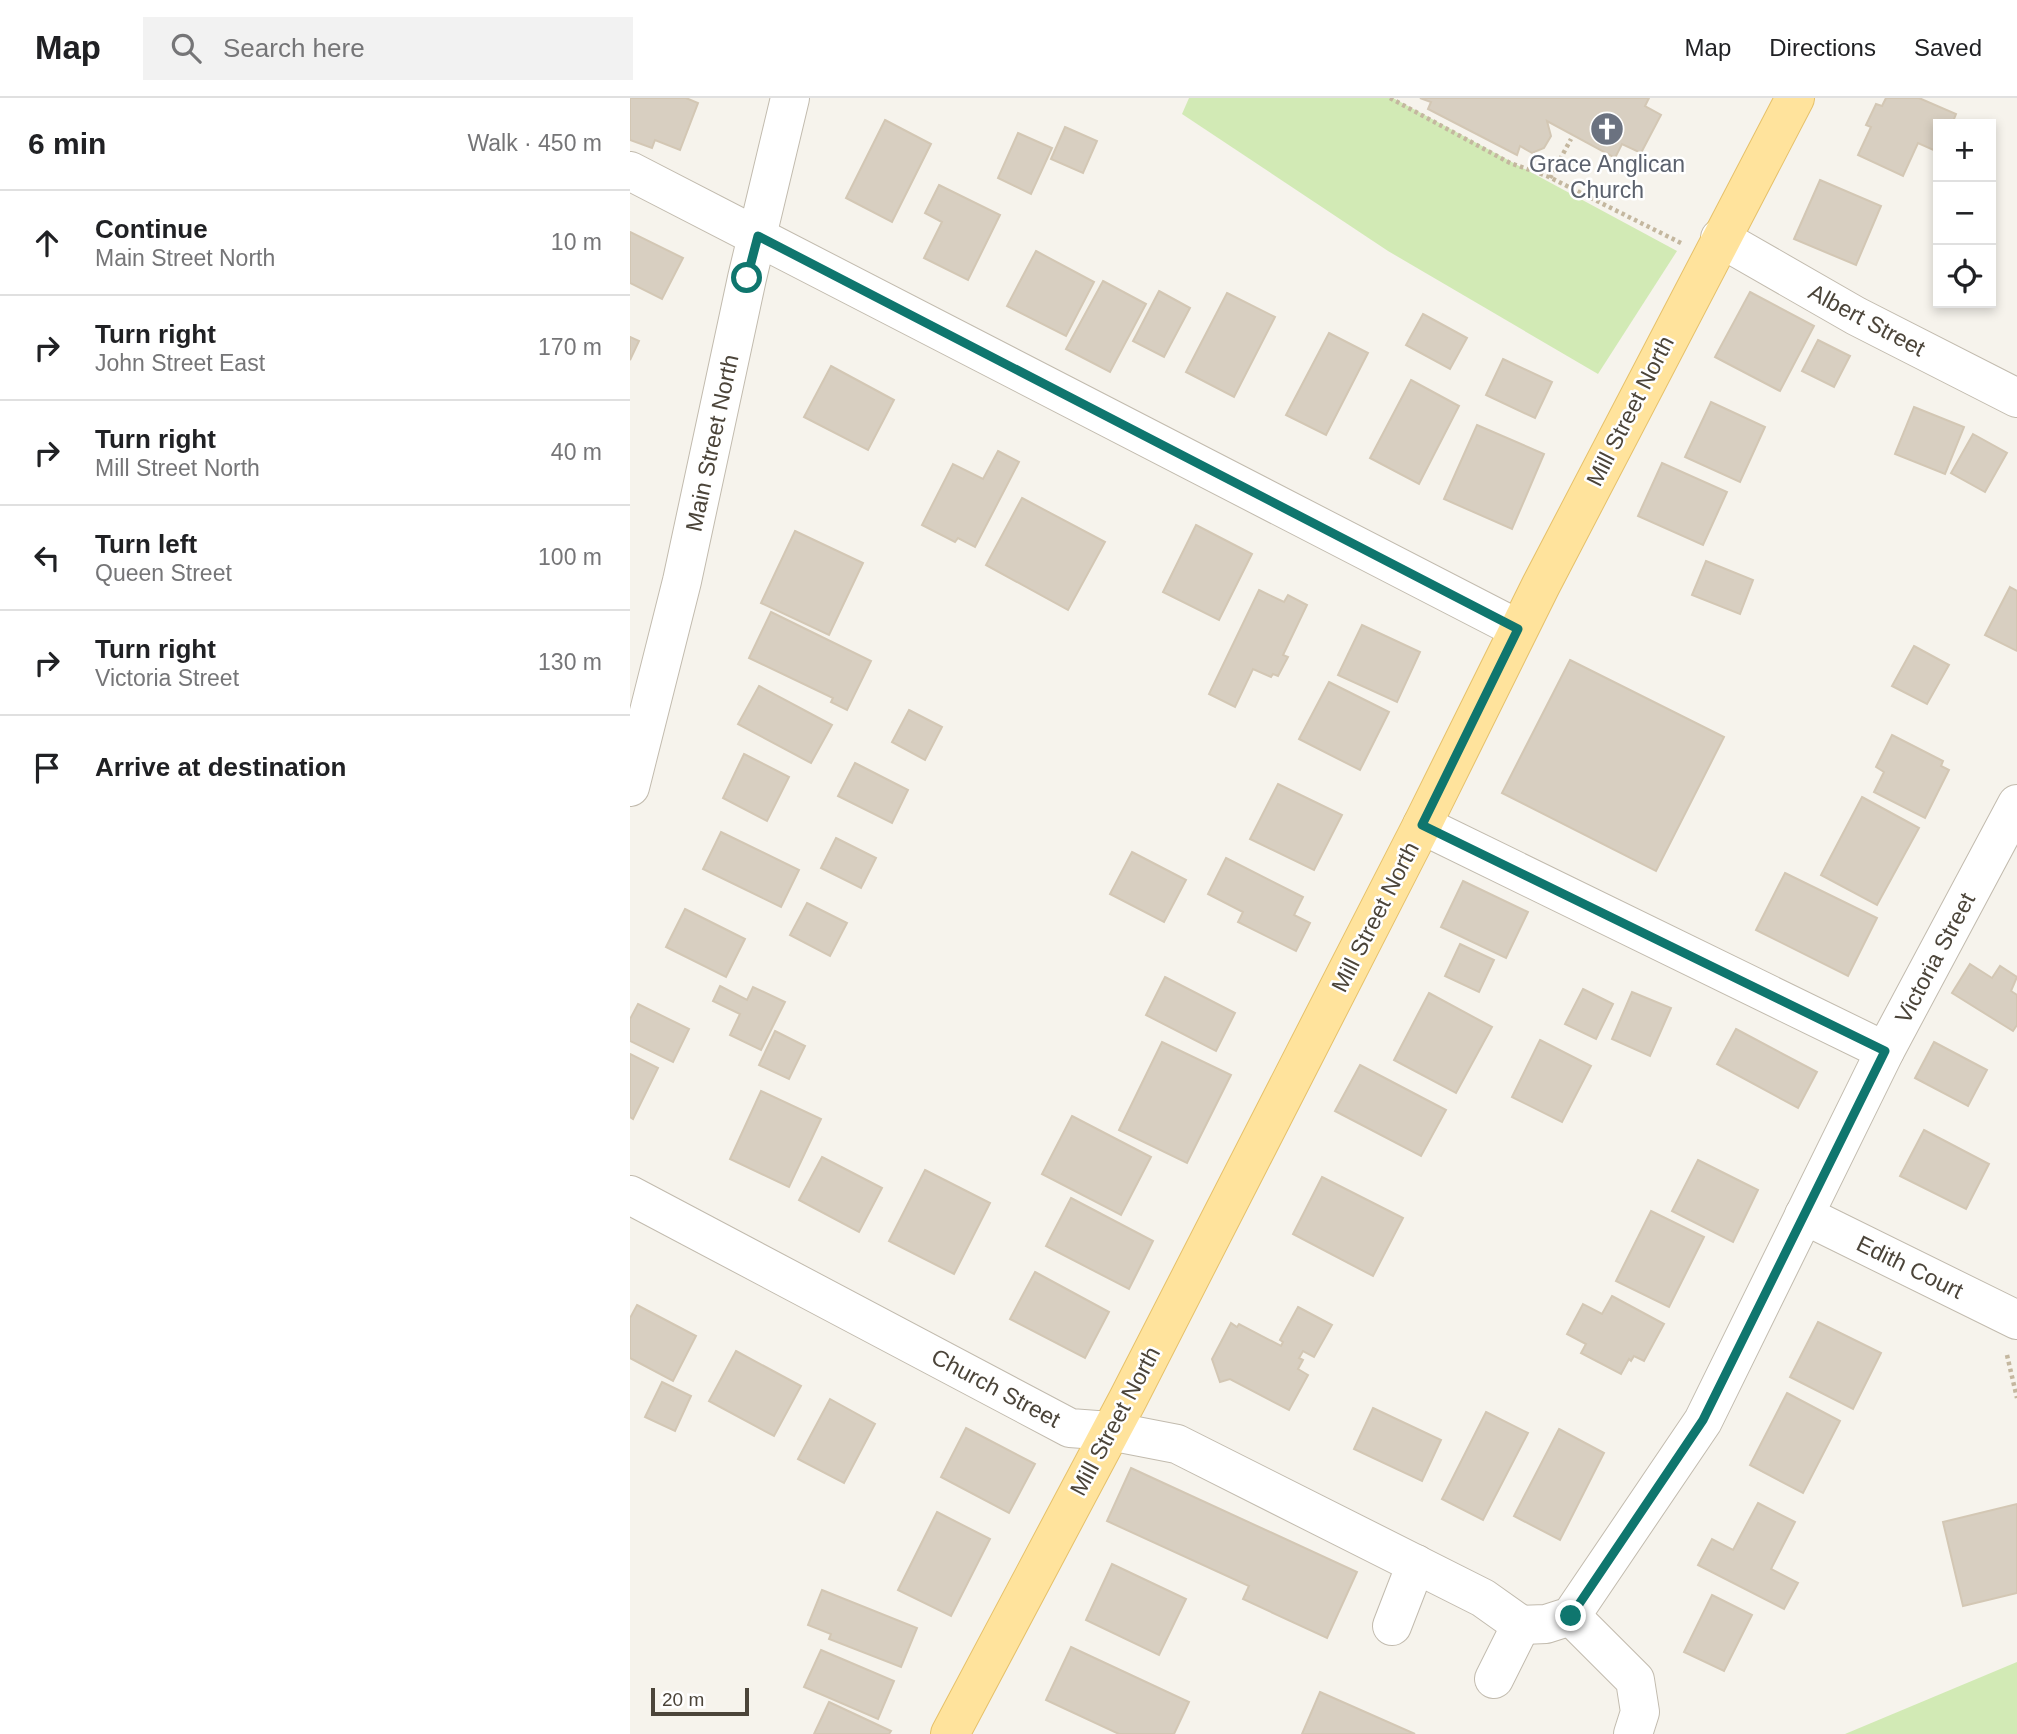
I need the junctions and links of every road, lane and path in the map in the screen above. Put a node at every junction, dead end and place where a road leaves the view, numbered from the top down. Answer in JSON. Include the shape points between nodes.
{"nodes":[{"id":1,"x":790,"y":98,"type":"edge"},
{"id":2,"x":1390,"y":98,"type":"edge"},
{"id":3,"x":1795,"y":98,"type":"edge"},
{"id":4,"x":1572,"y":139,"type":"dead end"},
{"id":5,"x":630,"y":171,"type":"edge"},
{"id":6,"x":1550,"y":178,"type":"junction"},
{"id":7,"x":758,"y":236,"type":"junction"},
{"id":8,"x":1715,"y":248,"type":"junction"},
{"id":9,"x":2017,"y":398,"type":"edge"},
{"id":10,"x":1518,"y":629,"type":"junction"},
{"id":11,"x":630,"y":787,"type":"edge"},
{"id":12,"x":2017,"y":804,"type":"edge"},
{"id":13,"x":1422,"y":825,"type":"junction"},
{"id":14,"x":1885,"y":1051,"type":"junction"},
{"id":15,"x":630,"y":1195,"type":"edge"},
{"id":16,"x":1804,"y":1215,"type":"junction"},
{"id":17,"x":2017,"y":1320,"type":"edge"},
{"id":18,"x":1110,"y":1432,"type":"junction"},
{"id":19,"x":1416,"y":1564,"type":"junction"},
{"id":20,"x":1571,"y":1616,"type":"junction"},
{"id":21,"x":1521,"y":1625,"type":"junction"},
{"id":22,"x":1392,"y":1626,"type":"dead end"},
{"id":23,"x":1494,"y":1679,"type":"dead end"},
{"id":24,"x":950,"y":1734,"type":"edge"},
{"id":25,"x":1633,"y":1734,"type":"edge"}],
"edges":[{"from":1,"to":7,"type":"street","name":"Main Street North"},
{"from":2,"to":6,"type":"path","via":[[1510,163]]},
{"from":3,"to":8,"type":"main road","name":"Mill Street North"},
{"from":4,"to":6,"type":"path"},
{"from":5,"to":7,"type":"street"},
{"from":6,"to":8,"type":"path"},
{"from":7,"to":10,"type":"street"},
{"from":7,"to":11,"type":"street","name":"Main Street North","via":[[682,581]]},
{"from":8,"to":9,"type":"street","name":"Albert Street"},
{"from":8,"to":10,"type":"main road","name":"Mill Street North"},
{"from":10,"to":13,"type":"main road","name":"Mill Street North"},
{"from":12,"to":14,"type":"street","name":"Victoria Street"},
{"from":13,"to":14,"type":"street"},
{"from":13,"to":18,"type":"main road","name":"Mill Street North"},
{"from":14,"to":16,"type":"street","name":"Victoria Street"},
{"from":15,"to":18,"type":"street","name":"Church Street","via":[[1070,1428]]},
{"from":16,"to":17,"type":"street","name":"Edith Court"},
{"from":16,"to":20,"type":"street","name":"Victoria Street","via":[[1703,1420]]},
{"from":18,"to":19,"type":"street","name":"Church Street","via":[[1177,1444]]},
{"from":18,"to":24,"type":"main road","name":"Mill Street North"},
{"from":19,"to":21,"type":"street","name":"Church Street","via":[[1483,1598]]},
{"from":19,"to":22,"type":"street"},
{"from":20,"to":21,"type":"street"},
{"from":20,"to":25,"type":"street","via":[[1635,1680],[1640,1713]]},
{"from":21,"to":23,"type":"street"}]}
